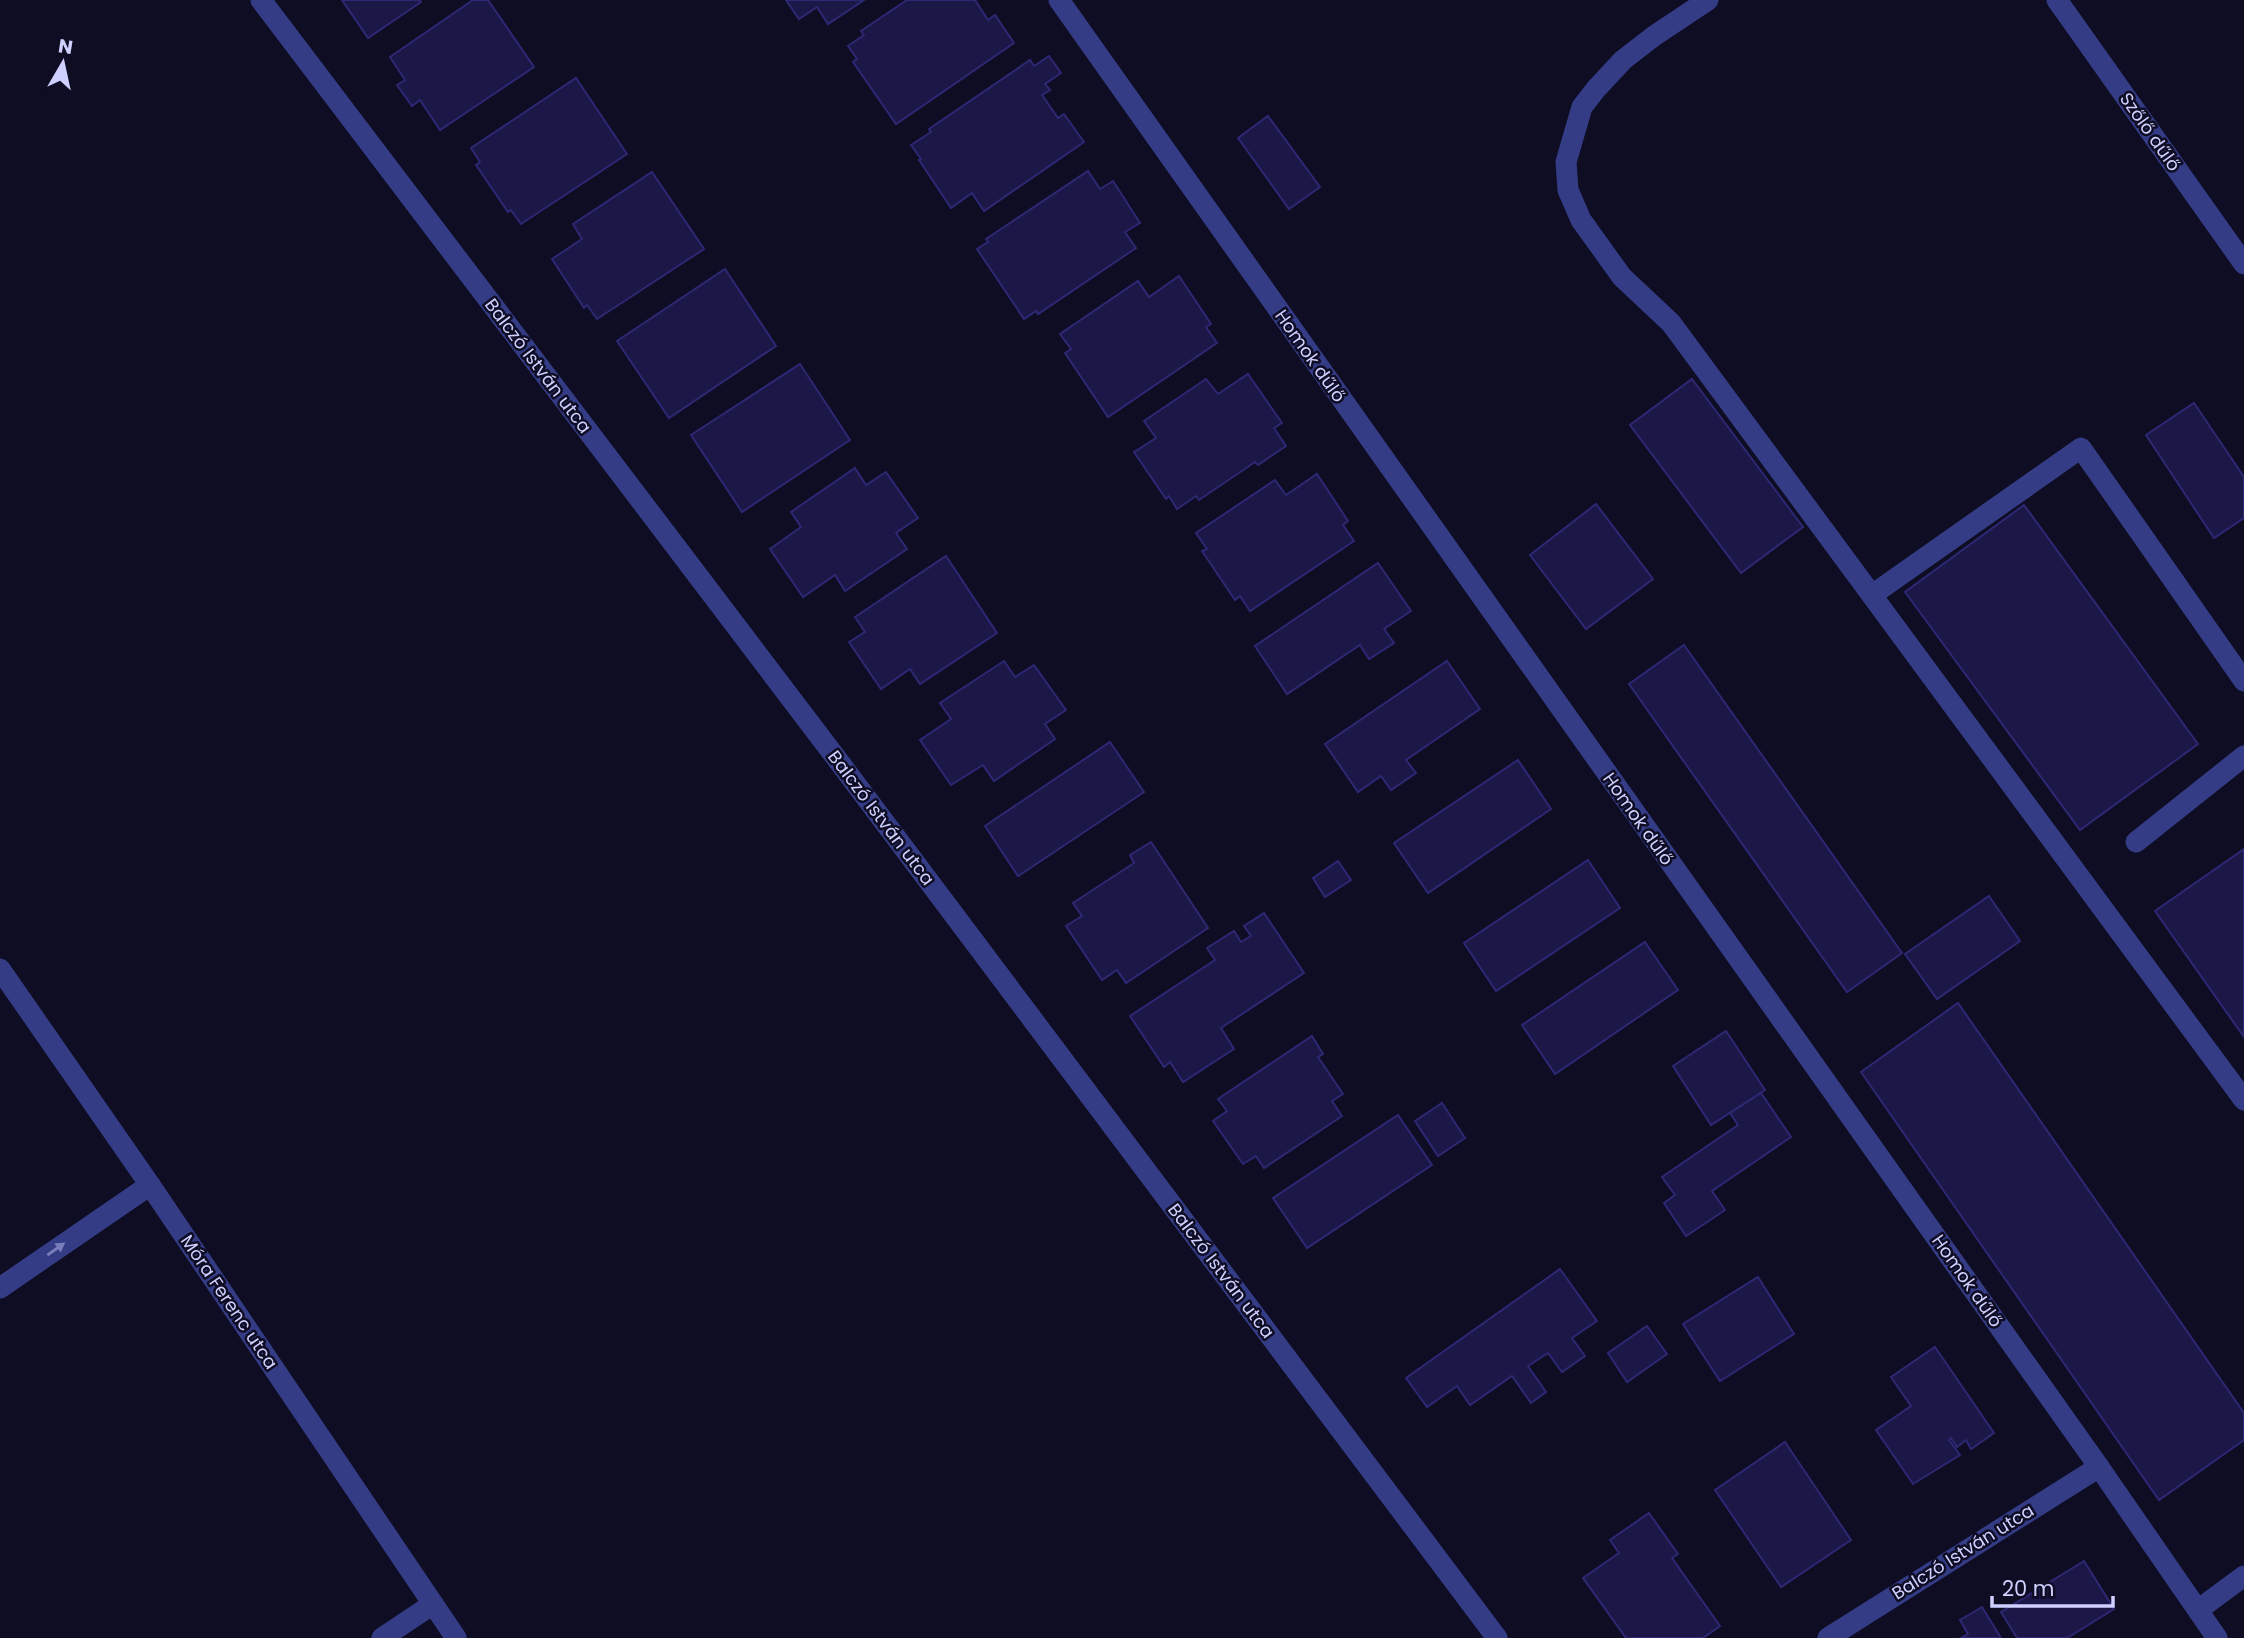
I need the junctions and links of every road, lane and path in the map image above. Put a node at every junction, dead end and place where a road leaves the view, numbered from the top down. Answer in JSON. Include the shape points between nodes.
{"nodes":[{"id":1,"x":261,"y":0,"type":"edge"},
{"id":2,"x":1059,"y":0,"type":"edge"},
{"id":3,"x":1708,"y":0,"type":"edge"},
{"id":4,"x":2057,"y":0,"type":"edge"},
{"id":5,"x":2244,"y":264,"type":"edge"},
{"id":6,"x":1872,"y":596,"type":"junction"},
{"id":7,"x":2244,"y":681,"type":"edge"},
{"id":8,"x":2244,"y":756,"type":"edge"},
{"id":9,"x":2136,"y":842,"type":"dead end"},
{"id":10,"x":0,"y":969,"type":"edge"},
{"id":11,"x":2244,"y":1100,"type":"edge"},
{"id":12,"x":150,"y":1185,"type":"junction"},
{"id":13,"x":0,"y":1288,"type":"edge"},
{"id":14,"x":2099,"y":1467,"type":"junction"},
{"id":15,"x":2244,"y":1576,"type":"edge"},
{"id":16,"x":433,"y":1604,"type":"junction"},
{"id":17,"x":2198,"y":1610,"type":"junction"},
{"id":18,"x":382,"y":1638,"type":"edge"},
{"id":19,"x":456,"y":1638,"type":"edge"},
{"id":20,"x":1497,"y":1638,"type":"edge"},
{"id":21,"x":1828,"y":1638,"type":"edge"},
{"id":22,"x":2217,"y":1638,"type":"edge"}],
"edges":[{"from":1,"to":20,"type":"street","name":"Balczó István utca"},
{"from":2,"to":14,"type":"street","name":"Homok dűlő"},
{"from":3,"to":6,"type":"street","via":[[1623,60],[1582,107],[1566,162],[1568,190],[1581,220],[1622,277],[1671,323]]},
{"from":4,"to":5,"type":"street","name":"Szőlő dűlő"},
{"from":6,"to":7,"type":"street","via":[[2081,448]]},
{"from":6,"to":11,"type":"street"},
{"from":8,"to":9,"type":"street"},
{"from":10,"to":12,"type":"street","name":"Móra Ferenc utca"},
{"from":13,"to":12,"type":"street","one_way":true},
{"from":12,"to":16,"type":"street","name":"Móra Ferenc utca"},
{"from":14,"to":17,"type":"street","name":"Homok dűlő"},
{"from":14,"to":21,"type":"street","name":"Balczó István utca"},
{"from":15,"to":17,"type":"street"},
{"from":16,"to":18,"type":"street"},
{"from":16,"to":19,"type":"street","name":"Móra Ferenc utca"},
{"from":17,"to":22,"type":"street","name":"Homok dűlő"}]}
